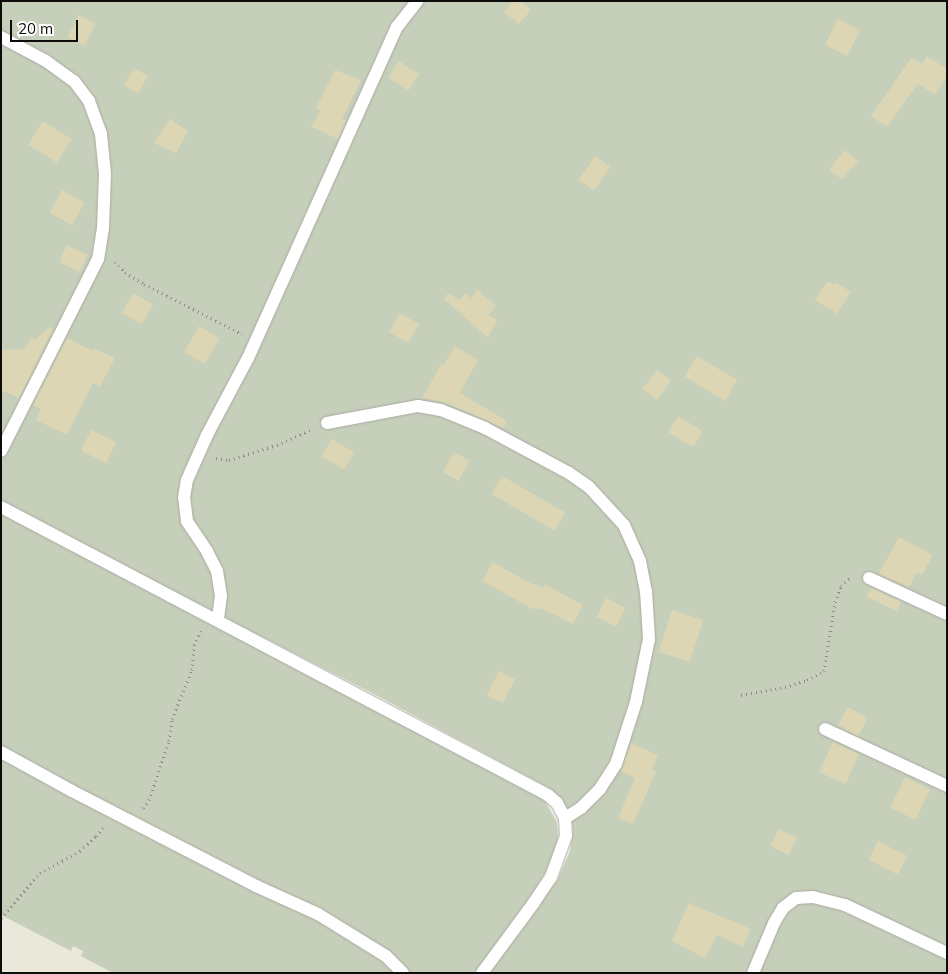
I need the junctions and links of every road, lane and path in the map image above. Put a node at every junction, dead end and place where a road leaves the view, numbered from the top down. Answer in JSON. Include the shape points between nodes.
{"nodes":[{"id":1,"x":417,"y":1,"type":"edge"},
{"id":2,"x":1,"y":37,"type":"edge"},
{"id":3,"x":100,"y":249,"type":"junction"},
{"id":4,"x":256,"y":341,"type":"junction"},
{"id":5,"x":327,"y":423,"type":"joint"},
{"id":6,"x":1,"y":451,"type":"edge"},
{"id":7,"x":198,"y":456,"type":"junction"},
{"id":8,"x":1,"y":507,"type":"edge"},
{"id":9,"x":869,"y":578,"type":"joint"},
{"id":10,"x":947,"y":614,"type":"edge"},
{"id":11,"x":218,"y":619,"type":"junction"},
{"id":12,"x":741,"y":695,"type":"dead end"},
{"id":13,"x":825,"y":729,"type":"dead end"},
{"id":14,"x":1,"y":752,"type":"edge"},
{"id":15,"x":947,"y":786,"type":"edge"},
{"id":16,"x":120,"y":815,"type":"junction"},
{"id":17,"x":565,"y":818,"type":"junction"},
{"id":18,"x":1,"y":918,"type":"edge"},
{"id":19,"x":947,"y":953,"type":"edge"},
{"id":20,"x":403,"y":973,"type":"edge"},
{"id":21,"x":482,"y":973,"type":"edge"},
{"id":22,"x":753,"y":973,"type":"edge"}],
"edges":[{"from":1,"to":4,"type":"lane","via":[[397,27]]},
{"from":2,"to":3,"type":"lane","via":[[46,61],[74,81],[89,101],[101,134],[105,174],[104,228]]},
{"from":3,"to":4,"type":"path","via":[[124,272],[144,284]]},
{"from":3,"to":6,"type":"lane","via":[[83,292]]},
{"from":4,"to":7,"type":"lane"},
{"from":5,"to":7,"type":"path","via":[[277,445],[229,460]]},
{"from":5,"to":17,"type":"lane","via":[[418,406],[441,410],[484,428],[569,474],[589,487],[624,525],[640,561],[646,591],[649,640],[636,702],[616,764],[600,789],[581,808]]},
{"from":7,"to":11,"type":"lane","via":[[187,480],[184,498],[187,521],[217,571],[221,596]]},
{"from":8,"to":11,"type":"lane"},
{"from":9,"to":10,"type":"lane"},
{"from":9,"to":12,"type":"path","via":[[849,577],[842,586],[835,602],[824,671],[800,683]]},
{"from":11,"to":16,"type":"path","via":[[199,632],[194,645],[192,670],[172,719],[169,741],[140,818]]},
{"from":11,"to":17,"type":"lane","via":[[548,795]]},
{"from":13,"to":15,"type":"lane"},
{"from":14,"to":16,"type":"lane"},
{"from":16,"to":18,"type":"path","via":[[104,824],[80,851],[40,873]]},
{"from":16,"to":20,"type":"lane","via":[[256,886],[318,914],[386,956]]},
{"from":17,"to":21,"type":"lane","via":[[566,836],[551,877]]},
{"from":19,"to":22,"type":"lane","via":[[845,905],[813,897],[796,898],[783,908],[774,923]]}]}
